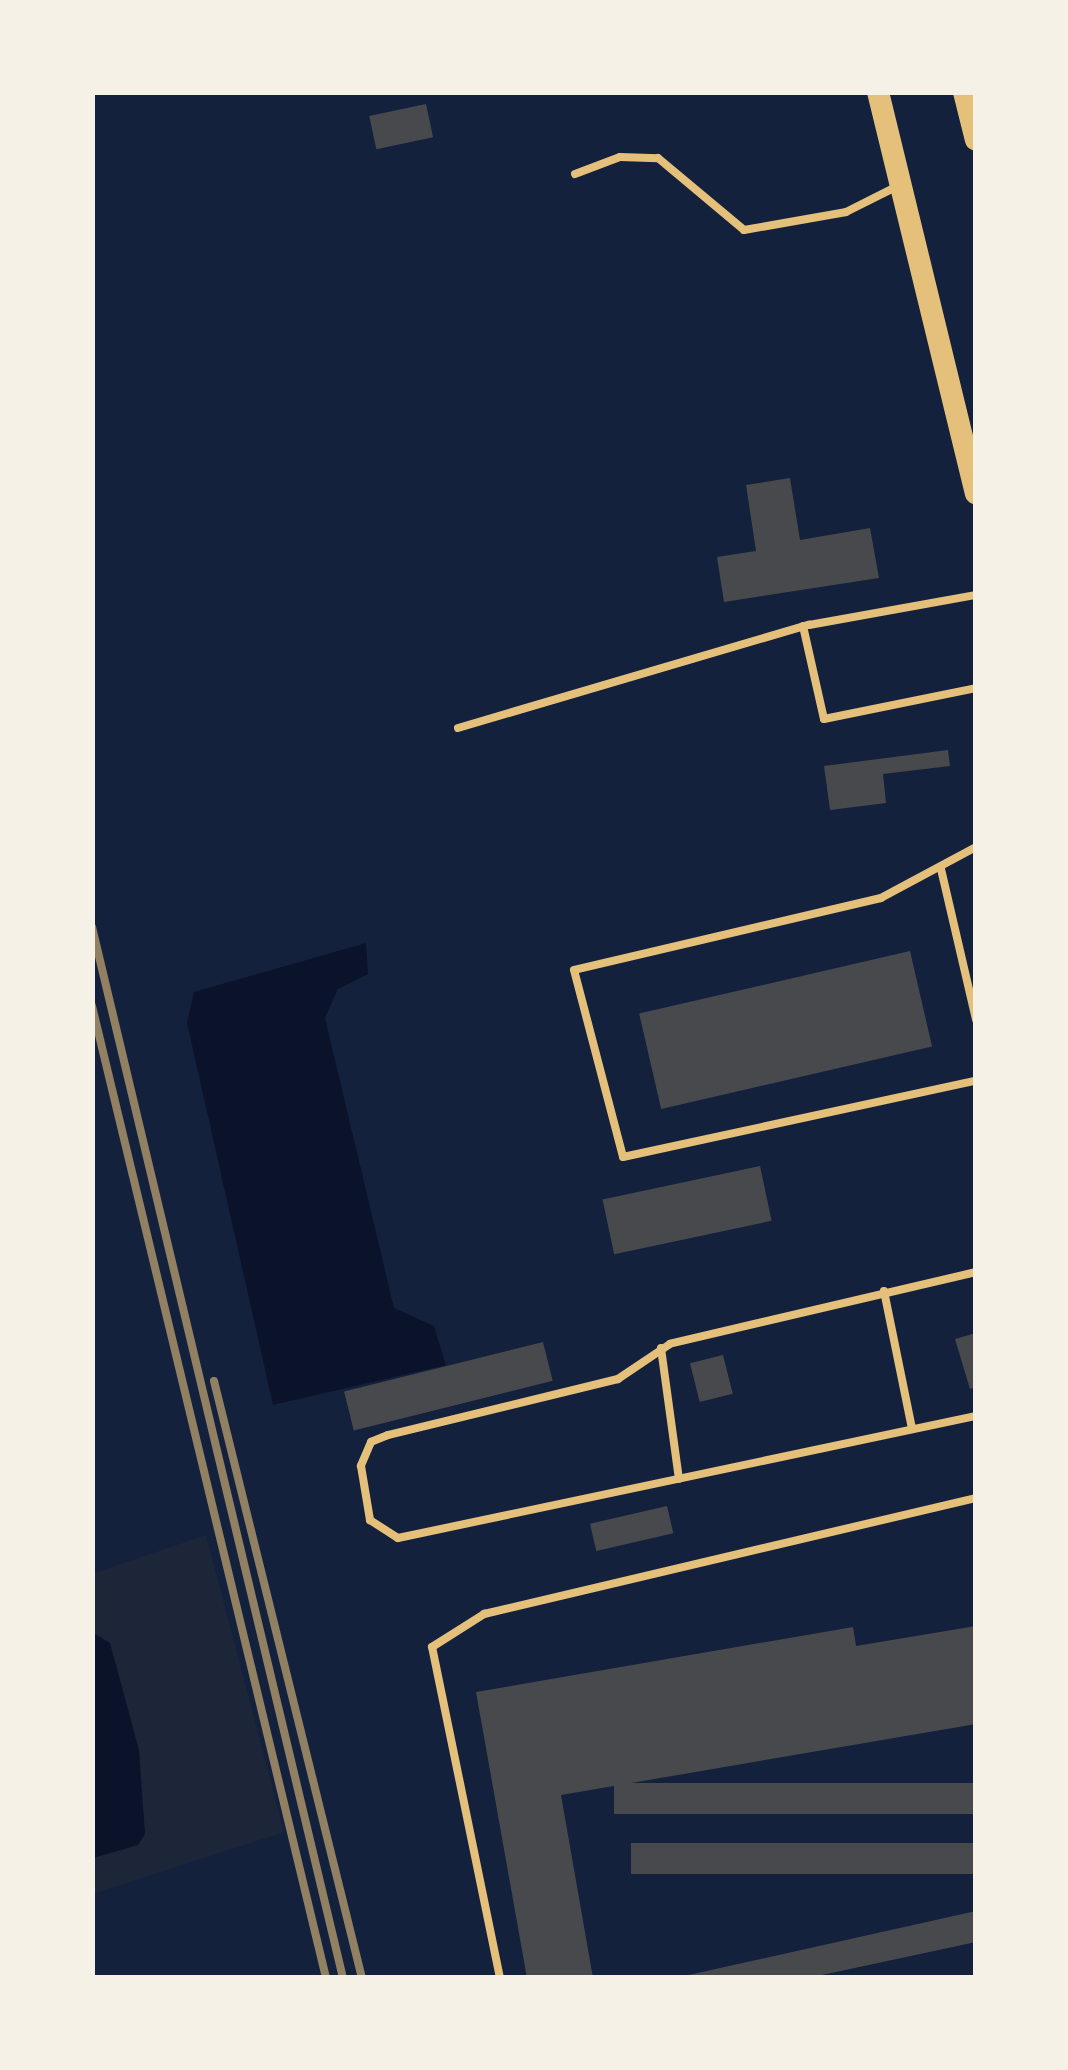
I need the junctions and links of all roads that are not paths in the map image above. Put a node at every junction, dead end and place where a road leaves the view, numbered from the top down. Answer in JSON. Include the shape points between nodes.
{"nodes":[{"id":1,"x":878,"y":92,"type":"edge"},
{"id":2,"x":964,"y":92,"type":"edge"},
{"id":3,"x":976,"y":140,"type":"edge"},
{"id":4,"x":575,"y":174,"type":"dead end"},
{"id":5,"x":900,"y":185,"type":"junction"},
{"id":6,"x":976,"y":493,"type":"edge"},
{"id":7,"x":976,"y":595,"type":"edge"},
{"id":8,"x":803,"y":626,"type":"junction"},
{"id":9,"x":976,"y":688,"type":"edge"},
{"id":10,"x":458,"y":728,"type":"dead end"},
{"id":11,"x":976,"y":847,"type":"edge"},
{"id":12,"x":941,"y":869,"type":"junction"},
{"id":13,"x":976,"y":1020,"type":"edge"},
{"id":14,"x":976,"y":1081,"type":"edge"},
{"id":15,"x":976,"y":1272,"type":"edge"},
{"id":16,"x":884,"y":1291,"type":"junction"},
{"id":17,"x":661,"y":1348,"type":"junction"},
{"id":18,"x":976,"y":1416,"type":"edge"},
{"id":19,"x":912,"y":1430,"type":"junction"},
{"id":20,"x":679,"y":1479,"type":"junction"},
{"id":21,"x":976,"y":1498,"type":"edge"},
{"id":22,"x":500,"y":1978,"type":"edge"}],
"edges":[{"from":1,"to":5,"type":"main road"},
{"from":2,"to":3,"type":"main road"},
{"from":4,"to":5,"type":"lane","via":[[620,157],[658,158],[744,230],[846,212]]},
{"from":5,"to":6,"type":"main road"},
{"from":7,"to":8,"type":"lane"},
{"from":8,"to":9,"type":"lane","via":[[824,719]]},
{"from":8,"to":10,"type":"lane"},
{"from":11,"to":12,"type":"lane"},
{"from":12,"to":13,"type":"lane"},
{"from":12,"to":14,"type":"lane","via":[[881,898],[574,970],[623,1157]]},
{"from":15,"to":16,"type":"lane"},
{"from":16,"to":17,"type":"lane"},
{"from":16,"to":19,"type":"lane"},
{"from":17,"to":20,"type":"lane"},
{"from":17,"to":20,"type":"lane","via":[[618,1379],[388,1435],[371,1442],[362,1466],[370,1520],[398,1538]]},
{"from":18,"to":19,"type":"lane"},
{"from":19,"to":20,"type":"lane"},
{"from":21,"to":22,"type":"lane","via":[[484,1614],[432,1646]]}]}
